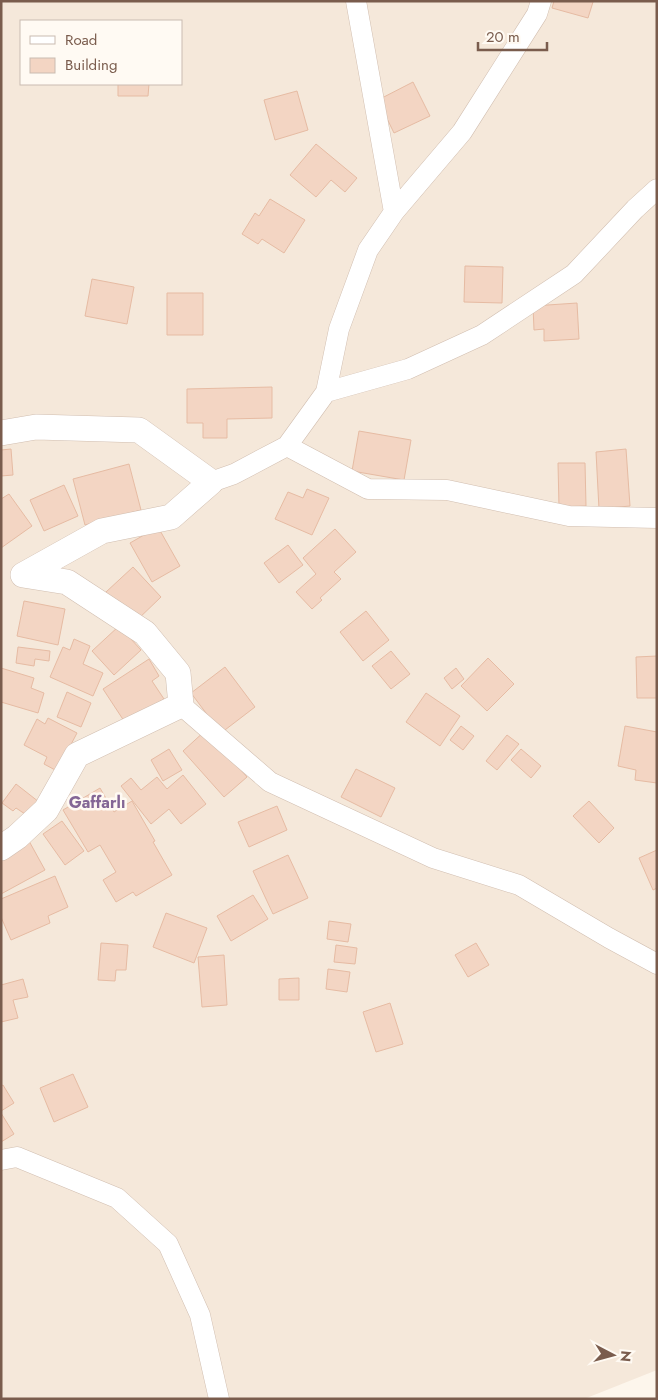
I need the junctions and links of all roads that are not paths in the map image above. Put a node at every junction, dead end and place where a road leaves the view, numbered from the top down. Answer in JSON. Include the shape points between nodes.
{"nodes":[{"id":1,"x":356,"y":1,"type":"edge"},
{"id":2,"x":541,"y":1,"type":"edge"},
{"id":3,"x":657,"y":188,"type":"edge"},
{"id":4,"x":394,"y":212,"type":"junction"},
{"id":5,"x":326,"y":392,"type":"junction"},
{"id":6,"x":1,"y":433,"type":"edge"},
{"id":7,"x":287,"y":446,"type":"junction"},
{"id":8,"x":210,"y":482,"type":"junction"},
{"id":9,"x":657,"y":518,"type":"edge"},
{"id":10,"x":181,"y":705,"type":"junction"},
{"id":11,"x":1,"y":848,"type":"edge"},
{"id":12,"x":657,"y":964,"type":"edge"},
{"id":13,"x":1,"y":1160,"type":"edge"},
{"id":14,"x":219,"y":1399,"type":"edge"}],
"edges":[{"from":1,"to":4,"type":"street"},
{"from":2,"to":4,"type":"street","via":[[537,14],[462,132]]},
{"from":3,"to":5,"type":"street","via":[[574,274],[482,335],[408,369]]},
{"from":4,"to":5,"type":"street","via":[[368,250],[340,329]]},
{"from":5,"to":7,"type":"street"},
{"from":6,"to":8,"type":"street","via":[[36,427],[138,430]]},
{"from":7,"to":8,"type":"street","via":[[234,474]]},
{"from":7,"to":9,"type":"street","via":[[368,489],[447,490],[569,516]]},
{"from":8,"to":10,"type":"street","via":[[171,517],[102,531],[23,575],[67,582],[145,633],[178,673]]},
{"from":10,"to":11,"type":"street","via":[[77,755],[46,810]]},
{"from":10,"to":12,"type":"street","via":[[270,782],[432,858],[519,885]]},
{"from":13,"to":14,"type":"street","via":[[17,1157],[117,1198],[168,1244],[200,1315]]}]}
